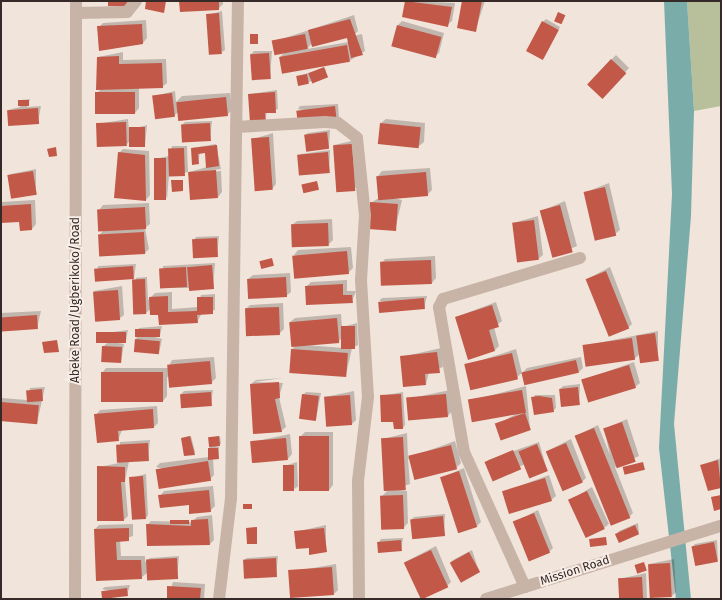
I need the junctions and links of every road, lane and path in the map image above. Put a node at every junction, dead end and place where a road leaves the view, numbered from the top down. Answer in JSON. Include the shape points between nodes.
{"nodes":[{"id":1,"x":136,"y":1,"type":"edge"},
{"id":2,"x":238,"y":1,"type":"edge"},
{"id":3,"x":76,"y":7,"type":"edge"},
{"id":4,"x":236,"y":127,"type":"junction"},
{"id":5,"x":580,"y":258,"type":"dead end"},
{"id":6,"x":721,"y":526,"type":"edge"},
{"id":7,"x":525,"y":588,"type":"junction"},
{"id":8,"x":75,"y":599,"type":"edge"},
{"id":9,"x":220,"y":599,"type":"edge"},
{"id":10,"x":359,"y":599,"type":"edge"},
{"id":11,"x":486,"y":599,"type":"edge"}],
"edges":[{"from":1,"to":3,"type":"street","via":[[127,12]]},
{"from":2,"to":4,"type":"street"},
{"from":3,"to":8,"type":"street","name":"Abeke Road/Ugberikoko/Road"},
{"from":4,"to":9,"type":"street","via":[[231,498]]},
{"from":4,"to":10,"type":"street","via":[[338,123],[357,138],[365,215],[361,280],[368,397],[358,481]]},
{"from":5,"to":7,"type":"street","via":[[444,299],[439,307],[464,452]]},
{"from":6,"to":7,"type":"street","name":"Mission Road"},
{"from":7,"to":11,"type":"street","name":"Mission Road"}]}
